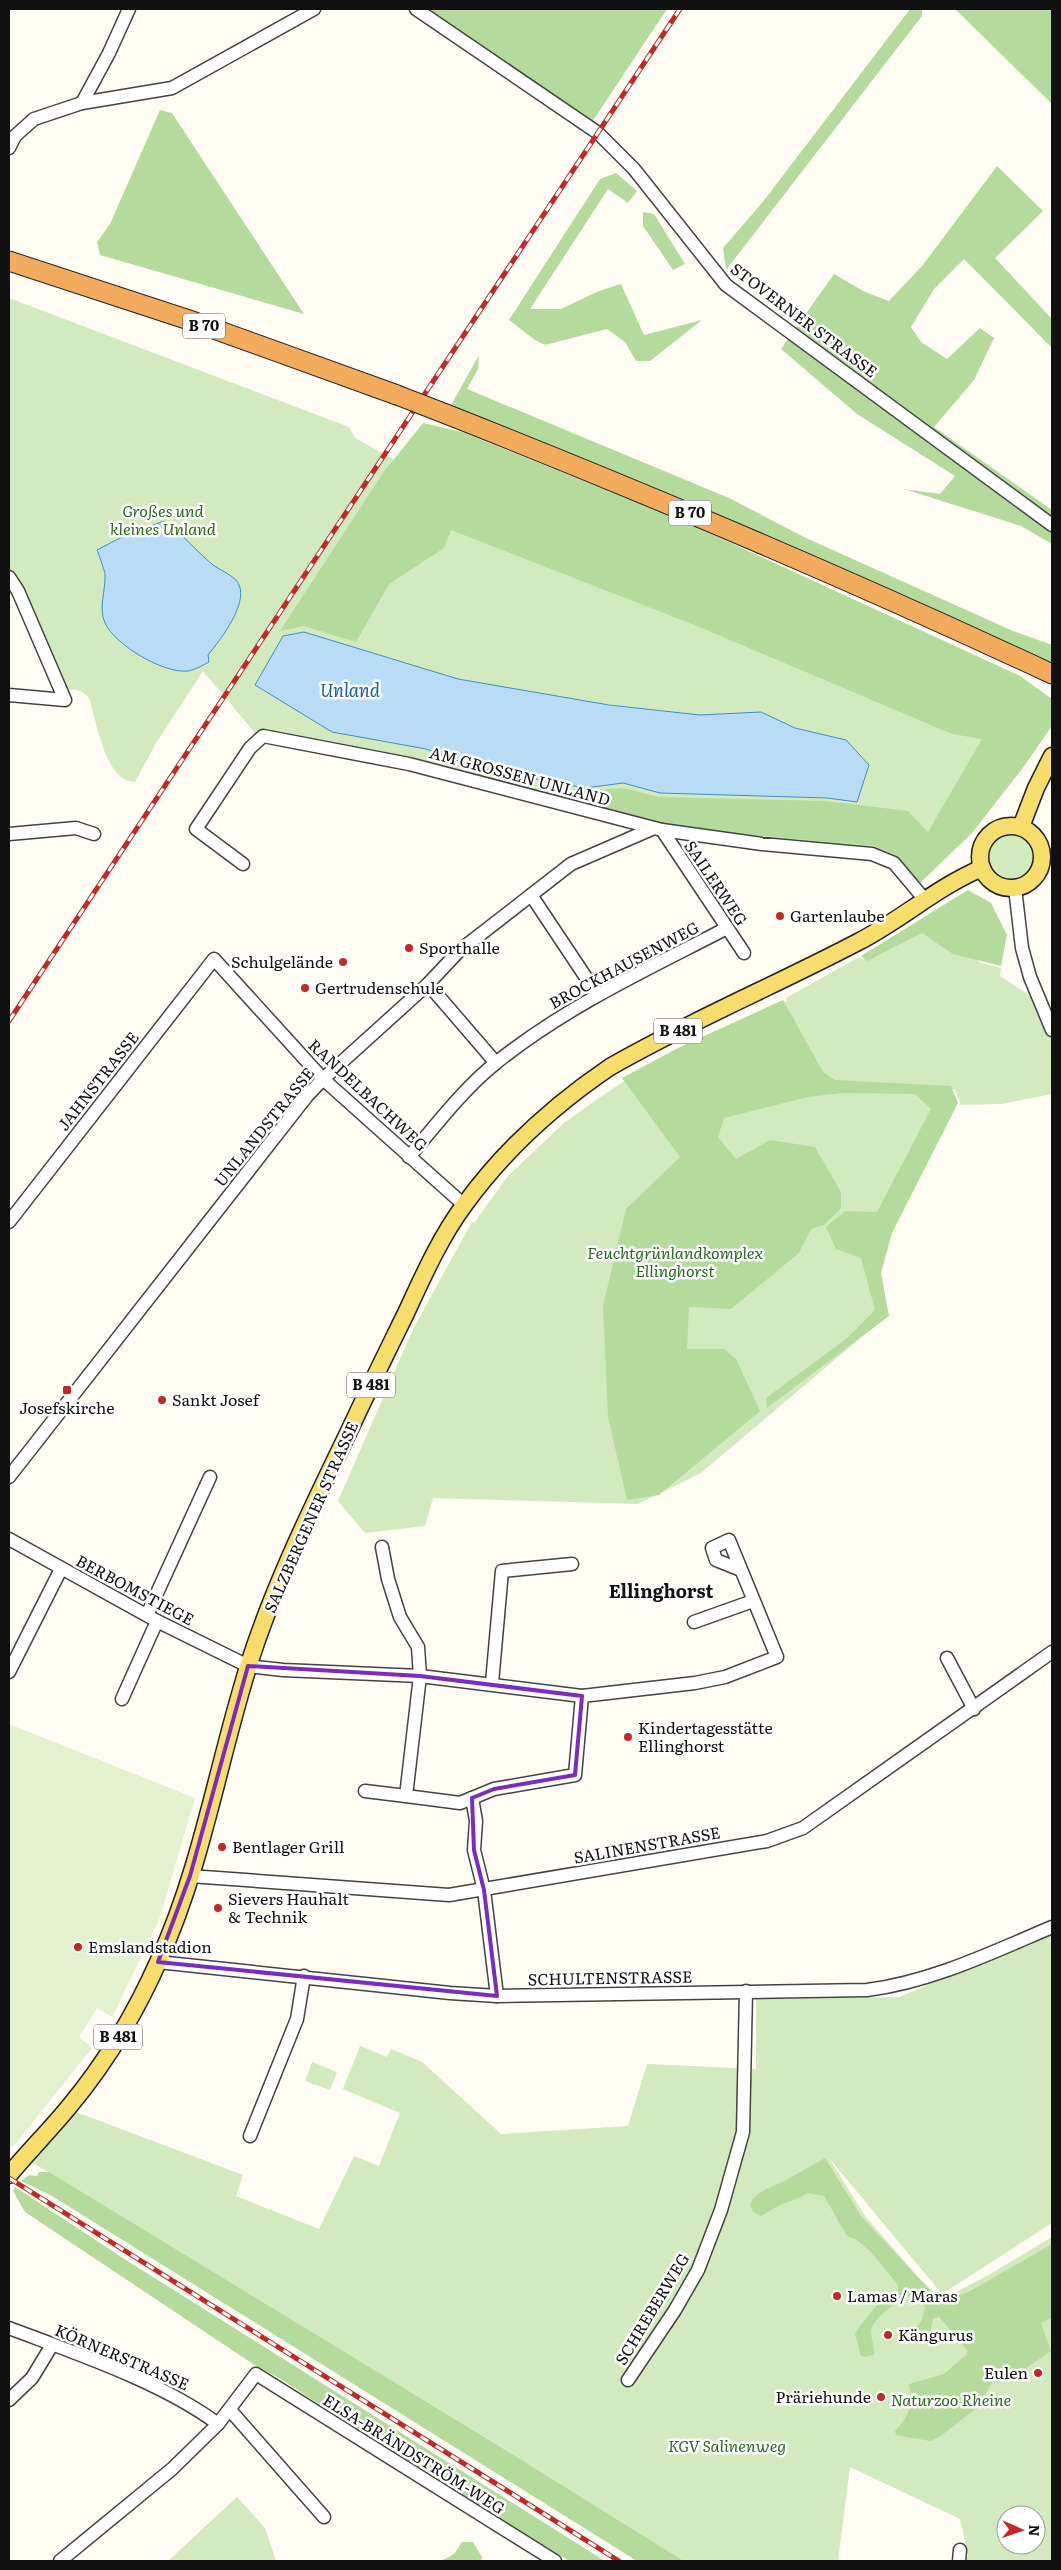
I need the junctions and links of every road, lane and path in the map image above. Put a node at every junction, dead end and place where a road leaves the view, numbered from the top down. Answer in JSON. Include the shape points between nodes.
{"nodes":[{"id":1,"x":130,"y":9,"type":"edge"},
{"id":2,"x":314,"y":9,"type":"edge"},
{"id":3,"x":421,"y":11,"type":"edge"},
{"id":4,"x":82,"y":104,"type":"junction"},
{"id":5,"x":9,"y":148,"type":"edge"},
{"id":6,"x":9,"y":261,"type":"edge"},
{"id":7,"x":1052,"y":525,"type":"edge"},
{"id":8,"x":9,"y":577,"type":"edge"},
{"id":9,"x":1052,"y":674,"type":"edge"},
{"id":10,"x":9,"y":696,"type":"edge"},
{"id":11,"x":1052,"y":756,"type":"edge"},
{"id":12,"x":1021,"y":827,"type":"junction"},
{"id":13,"x":658,"y":829,"type":"junction"},
{"id":14,"x":9,"y":834,"type":"edge"},
{"id":15,"x":94,"y":834,"type":"dead end"},
{"id":16,"x":1047,"y":862,"type":"edge"},
{"id":17,"x":243,"y":864,"type":"dead end"},
{"id":18,"x":982,"y":868,"type":"junction"},
{"id":19,"x":1014,"y":888,"type":"junction"},
{"id":20,"x":531,"y":895,"type":"junction"},
{"id":21,"x":925,"y":900,"type":"junction"},
{"id":22,"x":727,"y":928,"type":"junction"},
{"id":23,"x":744,"y":953,"type":"dead end"},
{"id":24,"x":214,"y":959,"type":"joint"},
{"id":25,"x":428,"y":984,"type":"junction"},
{"id":26,"x":597,"y":994,"type":"junction"},
{"id":27,"x":1052,"y":1030,"type":"edge"},
{"id":28,"x":496,"y":1063,"type":"junction"},
{"id":29,"x":323,"y":1079,"type":"junction"},
{"id":30,"x":409,"y":1156,"type":"junction"},
{"id":31,"x":464,"y":1205,"type":"junction"},
{"id":32,"x":9,"y":1222,"type":"edge"},
{"id":33,"x":9,"y":1477,"type":"edge"},
{"id":34,"x":210,"y":1477,"type":"dead end"},
{"id":35,"x":9,"y":1539,"type":"edge"},
{"id":36,"x":382,"y":1547,"type":"dead end"},
{"id":37,"x":572,"y":1564,"type":"dead end"},
{"id":38,"x":61,"y":1569,"type":"junction"},
{"id":39,"x":741,"y":1570,"type":"dead end"},
{"id":40,"x":753,"y":1601,"type":"junction"},
{"id":41,"x":152,"y":1618,"type":"junction"},
{"id":42,"x":694,"y":1622,"type":"dead end"},
{"id":43,"x":1052,"y":1652,"type":"edge"},
{"id":44,"x":947,"y":1658,"type":"dead end"},
{"id":45,"x":248,"y":1666,"type":"junction"},
{"id":46,"x":9,"y":1672,"type":"edge"},
{"id":47,"x":420,"y":1676,"type":"junction"},
{"id":48,"x":492,"y":1683,"type":"junction"},
{"id":49,"x":582,"y":1696,"type":"junction"},
{"id":50,"x":122,"y":1699,"type":"dead end"},
{"id":51,"x":974,"y":1709,"type":"junction"},
{"id":52,"x":364,"y":1791,"type":"dead end"},
{"id":53,"x":406,"y":1796,"type":"junction"},
{"id":54,"x":472,"y":1798,"type":"junction"},
{"id":55,"x":190,"y":1876,"type":"junction"},
{"id":56,"x":484,"y":1890,"type":"junction"},
{"id":57,"x":1052,"y":1927,"type":"edge"},
{"id":58,"x":158,"y":1962,"type":"junction"},
{"id":59,"x":304,"y":1976,"type":"junction"},
{"id":60,"x":746,"y":1992,"type":"junction"},
{"id":61,"x":497,"y":1996,"type":"junction"},
{"id":62,"x":250,"y":2136,"type":"dead end"},
{"id":63,"x":9,"y":2175,"type":"edge"},
{"id":64,"x":9,"y":2328,"type":"edge"},
{"id":65,"x":52,"y":2345,"type":"junction"},
{"id":66,"x":628,"y":2380,"type":"dead end"},
{"id":67,"x":9,"y":2400,"type":"edge"},
{"id":68,"x":230,"y":2410,"type":"junction"},
{"id":69,"x":218,"y":2424,"type":"junction"},
{"id":70,"x":324,"y":2518,"type":"dead end"},
{"id":71,"x":60,"y":2561,"type":"edge"},
{"id":72,"x":555,"y":2561,"type":"edge"}],
"edges":[{"from":1,"to":4,"type":"street"},
{"from":2,"to":4,"type":"street","via":[[172,88]]},
{"from":3,"to":7,"type":"street","name":"STOVERNER STRASSE","via":[[598,133],[634,169],[726,285]]},
{"from":4,"to":5,"type":"street","via":[[34,118],[15,136]]},
{"from":6,"to":9,"type":"highway","number":"B 70","bridge":true,"via":[[189,320],[446,414],[850,581]]},
{"from":8,"to":10,"type":"street","via":[[65,700]]},
{"from":11,"to":12,"type":"main road"},
{"from":12,"to":16,"type":"main road","via":[[1029,830],[1040,844]]},
{"from":12,"to":18,"type":"main road","via":[[1009,825],[988,835],[982,845]]},
{"from":13,"to":17,"type":"street","name":"AM GROSSEN UNLAND","via":[[410,764],[263,736],[250,748],[196,829]]},
{"from":13,"to":20,"type":"street","name":"UNLANDSTRASSE","via":[[570,864]]},
{"from":13,"to":21,"type":"street","name":"AM GROSSEN UNLAND","via":[[762,844],[872,854],[894,863]]},
{"from":13,"to":22,"type":"street","name":"SAILERWEG"},
{"from":14,"to":15,"type":"street","via":[[76,828]]},
{"from":16,"to":19,"type":"main road","via":[[1030,882]]},
{"from":18,"to":19,"type":"main road","via":[[998,886]]},
{"from":18,"to":21,"type":"main road","name":"SALZBERGENER STRASSE","number":"B 481"},
{"from":19,"to":27,"type":"street","via":[[1022,948],[1030,978]]},
{"from":20,"to":25,"type":"street","name":"UNLANDSTRASSE","via":[[458,952]]},
{"from":20,"to":26,"type":"street"},
{"from":21,"to":31,"type":"main road","name":"SALZBERGENER STRASSE","number":"B 481","via":[[857,943],[610,1067],[545,1116],[491,1170]]},
{"from":22,"to":23,"type":"street","name":"SAILERWEG"},
{"from":22,"to":26,"type":"street","name":"BROCKHAUSENWEG"},
{"from":24,"to":29,"type":"street","name":"RANDELBACHWEG"},
{"from":24,"to":32,"type":"street","name":"JAHNSTRASSE"},
{"from":25,"to":28,"type":"street"},
{"from":25,"to":29,"type":"street","name":"UNLANDSTRASSE"},
{"from":26,"to":28,"type":"street","name":"BROCKHAUSENWEG"},
{"from":28,"to":30,"type":"street","name":"BROCKHAUSENWEG"},
{"from":29,"to":30,"type":"street","name":"RANDELBACHWEG"},
{"from":29,"to":33,"type":"street","name":"UNLANDSTRASSE"},
{"from":30,"to":31,"type":"street","name":"RANDELBACHWEG"},
{"from":31,"to":45,"type":"main road","name":"SALZBERGENER STRASSE","number":"B 481","via":[[423,1276],[307,1520]]},
{"from":34,"to":41,"type":"street"},
{"from":35,"to":38,"type":"street","name":"BERBOMSTIEGE"},
{"from":36,"to":47,"type":"street","via":[[400,1617],[418,1647]]},
{"from":37,"to":48,"type":"street","via":[[502,1572]]},
{"from":38,"to":41,"type":"street","name":"BERBOMSTIEGE"},
{"from":38,"to":46,"type":"street"},
{"from":39,"to":40,"type":"street"},
{"from":40,"to":42,"type":"street"},
{"from":40,"to":49,"type":"street","name":"BERBOMSTIEGE","via":[[777,1657],[725,1677]]},
{"from":41,"to":45,"type":"street","name":"BERBOMSTIEGE"},
{"from":41,"to":50,"type":"street"},
{"from":43,"to":51,"type":"street","name":"SALINENSTRASSE"},
{"from":44,"to":51,"type":"street"},
{"from":45,"to":47,"type":"street","name":"BERBOMSTIEGE"},
{"from":45,"to":55,"type":"main road","name":"SALZBERGENER STRASSE","number":"B 481"},
{"from":47,"to":48,"type":"street","name":"BERBOMSTIEGE"},
{"from":47,"to":53,"type":"street"},
{"from":48,"to":49,"type":"street","name":"BERBOMSTIEGE"},
{"from":49,"to":54,"type":"street","via":[[575,1775],[494,1789]]},
{"from":51,"to":56,"type":"street","name":"SALINENSTRASSE","via":[[803,1828],[764,1842]]},
{"from":52,"to":53,"type":"street"},
{"from":53,"to":54,"type":"street","via":[[460,1803]]},
{"from":54,"to":56,"type":"street","via":[[476,1821],[474,1850]]},
{"from":55,"to":56,"type":"street","name":"SALINENSTRASSE","via":[[448,1895]]},
{"from":55,"to":58,"type":"main road","name":"SALZBERGENER STRASSE","number":"B 481"},
{"from":56,"to":61,"type":"street"},
{"from":57,"to":60,"type":"street","name":"SCHULTENSTRASSE","via":[[981,1957],[896,1986],[867,1990]]},
{"from":58,"to":59,"type":"street","name":"SCHULTENSTRASSE"},
{"from":58,"to":63,"type":"main road","name":"SALZBERGENER STRASSE","number":"B 481","via":[[97,2070]]},
{"from":59,"to":61,"type":"street","name":"SCHULTENSTRASSE"},
{"from":59,"to":62,"type":"street","via":[[298,2019]]},
{"from":60,"to":61,"type":"street","name":"SCHULTENSTRASSE"},
{"from":60,"to":66,"type":"street","name":"SCHREBERWEG","via":[[743,2132],[721,2210],[698,2270]]},
{"from":64,"to":65,"type":"street","name":"KÖRNERSTRASSE"},
{"from":65,"to":67,"type":"street","via":[[32,2378]]},
{"from":65,"to":69,"type":"street","name":"KÖRNERSTRASSE","via":[[195,2407]]},
{"from":68,"to":69,"type":"street"},
{"from":68,"to":70,"type":"street"},
{"from":68,"to":72,"type":"street","name":"ELSA-BRÄNDSTRÖM-WEG","via":[[256,2374]]},
{"from":69,"to":71,"type":"street","via":[[172,2469]]}]}
